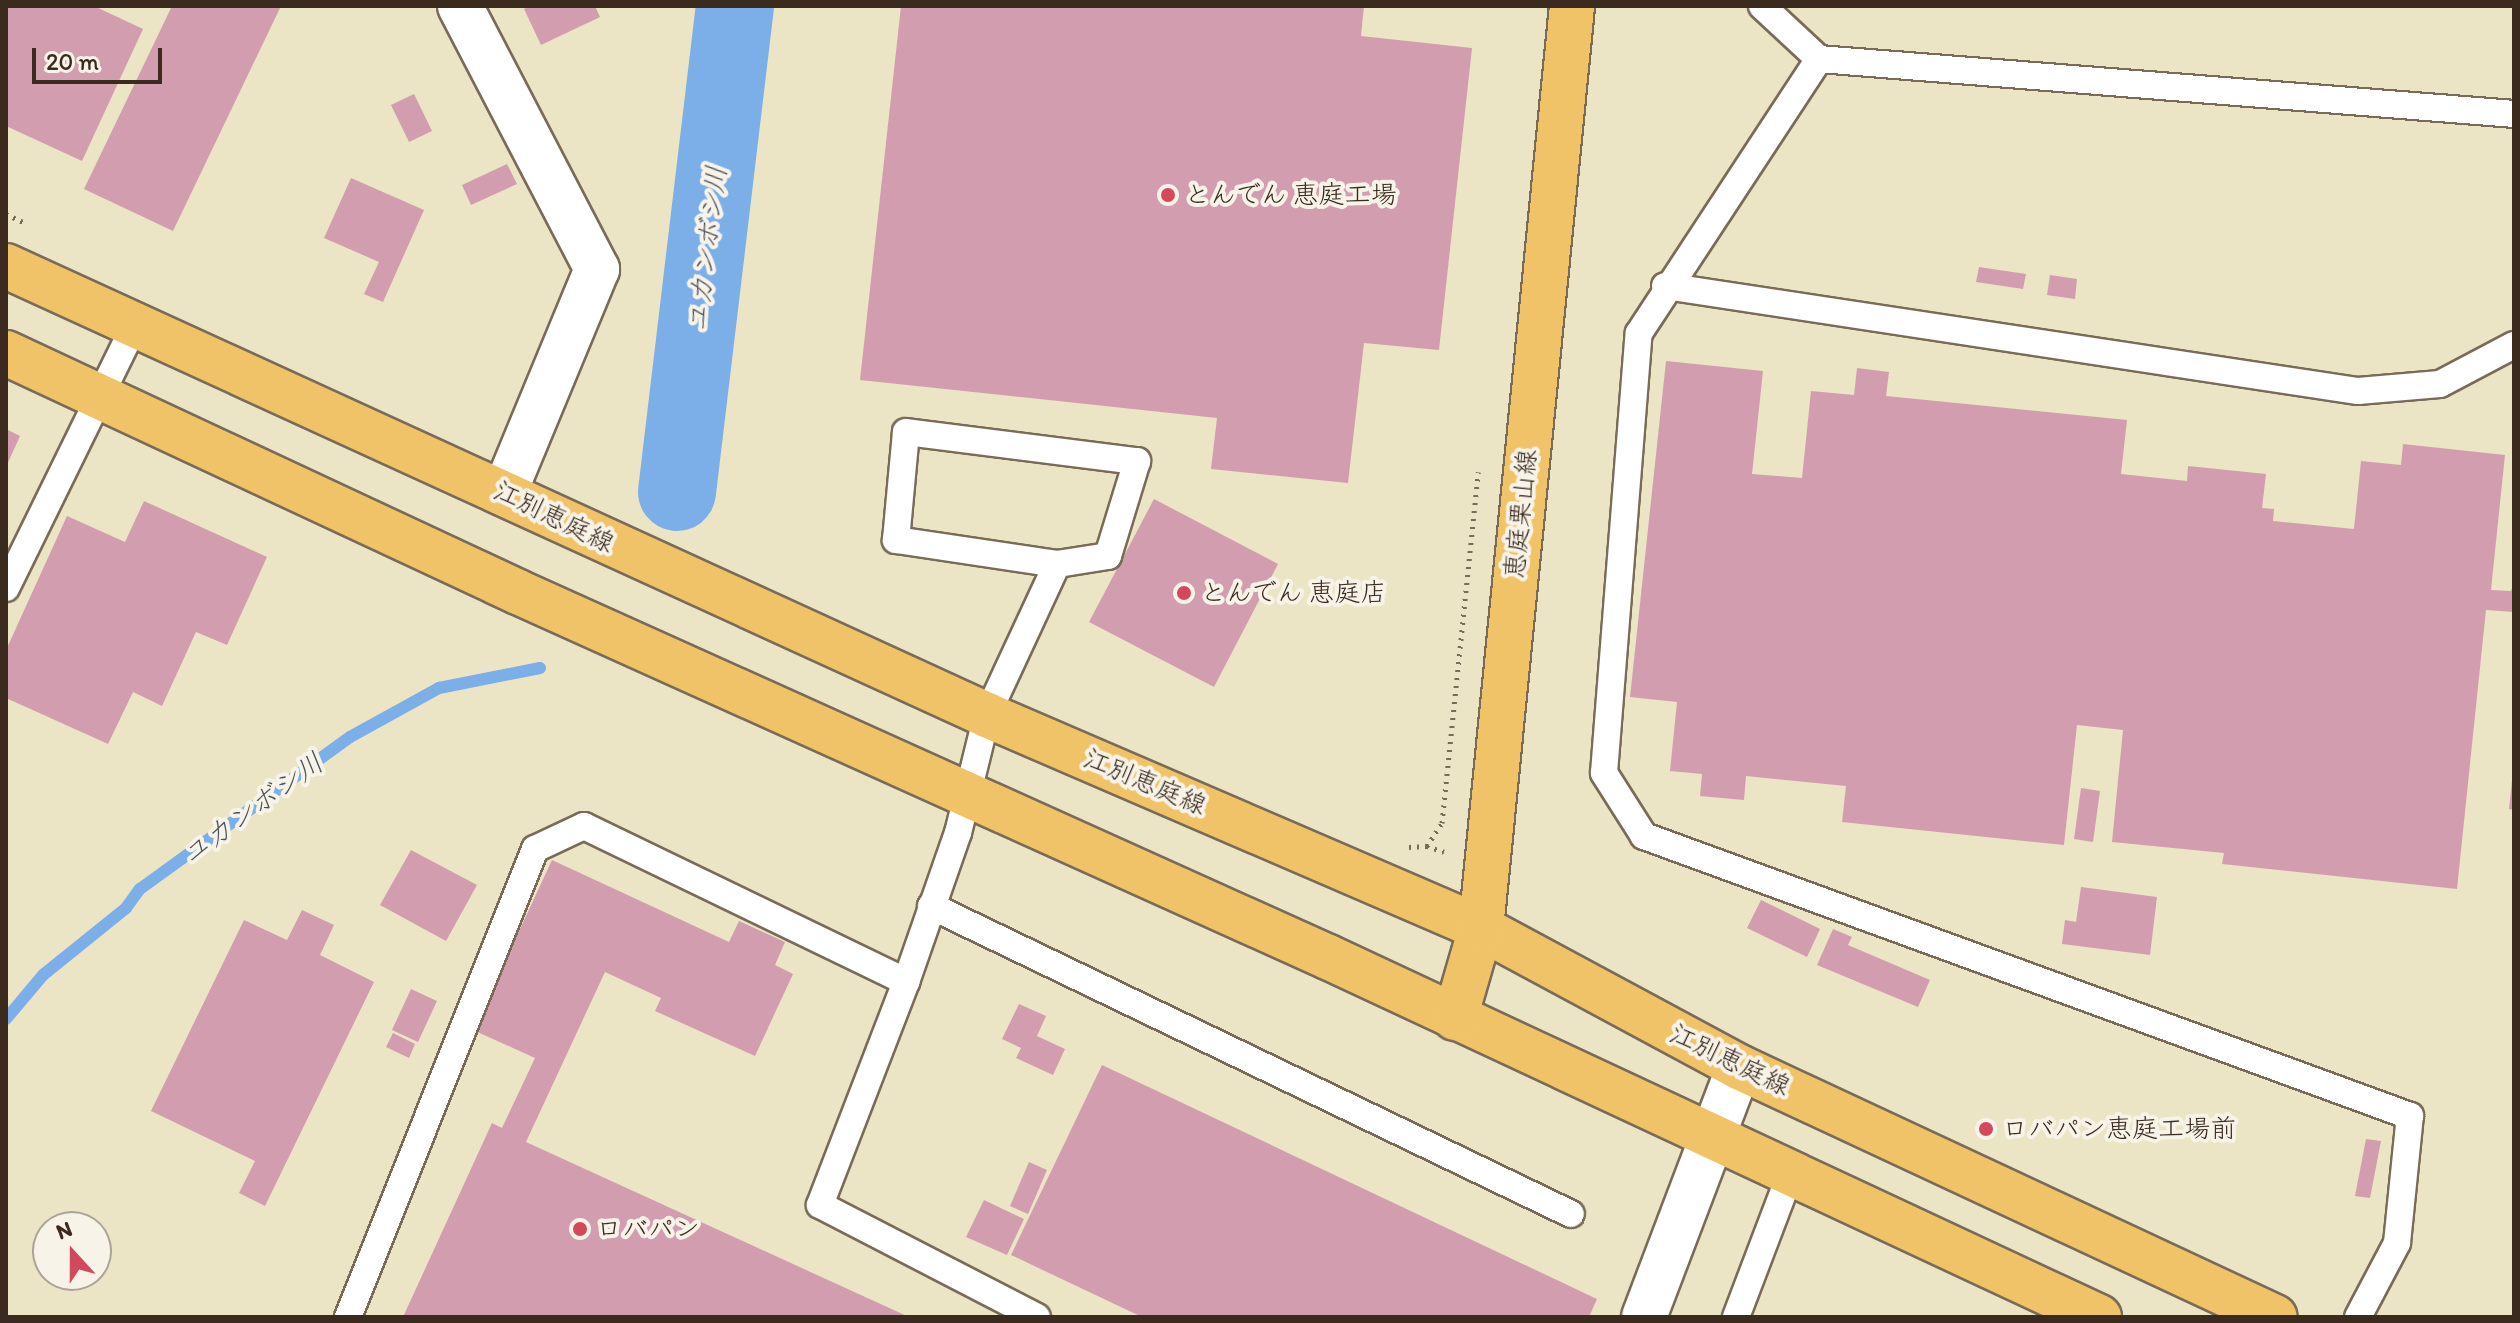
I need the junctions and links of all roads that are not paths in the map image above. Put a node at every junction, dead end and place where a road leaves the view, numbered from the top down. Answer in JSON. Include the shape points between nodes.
{"nodes":[{"id":1,"x":460,"y":6,"type":"edge"},
{"id":2,"x":1572,"y":6,"type":"edge"},
{"id":3,"x":1762,"y":6,"type":"edge"},
{"id":4,"x":1819,"y":59,"type":"junction"},
{"id":5,"x":2514,"y":114,"type":"edge"},
{"id":6,"x":6,"y":266,"type":"edge"},
{"id":7,"x":1665,"y":286,"type":"junction"},
{"id":8,"x":135,"y":325,"type":"junction"},
{"id":9,"x":2514,"y":345,"type":"edge"},
{"id":10,"x":6,"y":353,"type":"edge"},
{"id":11,"x":100,"y":394,"type":"junction"},
{"id":12,"x":504,"y":493,"type":"junction"},
{"id":13,"x":1057,"y":564,"type":"junction"},
{"id":14,"x":6,"y":588,"type":"edge"},
{"id":15,"x":987,"y":715,"type":"junction"},
{"id":16,"x":965,"y":796,"type":"junction"},
{"id":17,"x":931,"y":906,"type":"junction"},
{"id":18,"x":1481,"y":928,"type":"junction"},
{"id":19,"x":906,"y":982,"type":"junction"},
{"id":20,"x":1455,"y":1018,"type":"junction"},
{"id":21,"x":1739,"y":1067,"type":"junction"},
{"id":22,"x":1715,"y":1136,"type":"junction"},
{"id":23,"x":1791,"y":1172,"type":"junction"},
{"id":24,"x":1571,"y":1214,"type":"dead end"},
{"id":25,"x":348,"y":1317,"type":"edge"},
{"id":26,"x":1037,"y":1317,"type":"edge"},
{"id":27,"x":1644,"y":1317,"type":"edge"},
{"id":28,"x":1736,"y":1317,"type":"edge"},
{"id":29,"x":2099,"y":1317,"type":"edge"},
{"id":30,"x":2275,"y":1317,"type":"edge"},
{"id":31,"x":2358,"y":1317,"type":"edge"}],
"edges":[{"from":1,"to":12,"type":"street","via":[[597,269]]},
{"from":2,"to":18,"type":"main road","name":"恵庭栗山線"},
{"from":3,"to":4,"type":"lane"},
{"from":4,"to":5,"type":"lane"},
{"from":4,"to":7,"type":"lane"},
{"from":6,"to":8,"type":"main road","name":"江別恵庭線"},
{"from":7,"to":9,"type":"lane","via":[[2358,391],[2440,384]]},
{"from":7,"to":31,"type":"lane","via":[[1639,333],[1604,773],[1644,836],[2410,1116],[2397,1243]]},
{"from":8,"to":11,"type":"lane"},
{"from":8,"to":12,"type":"main road","name":"江別恵庭線"},
{"from":10,"to":11,"type":"main road"},
{"from":11,"to":14,"type":"lane"},
{"from":11,"to":16,"type":"main road"},
{"from":12,"to":15,"type":"main road","name":"江別恵庭線"},
{"from":13,"to":13,"type":"lane","via":[[896,540],[906,432],[1137,461],[1108,556]]},
{"from":13,"to":15,"type":"lane"},
{"from":15,"to":16,"type":"lane"},
{"from":15,"to":18,"type":"main road","name":"江別恵庭線"},
{"from":16,"to":17,"type":"lane","via":[[958,833]]},
{"from":16,"to":20,"type":"main road"},
{"from":17,"to":19,"type":"lane"},
{"from":17,"to":24,"type":"lane"},
{"from":18,"to":20,"type":"main road","name":"恵庭栗山線"},
{"from":18,"to":21,"type":"main road","name":"江別恵庭線"},
{"from":19,"to":25,"type":"lane","via":[[584,826],[535,849]]},
{"from":19,"to":26,"type":"lane","via":[[820,1205]]},
{"from":20,"to":22,"type":"main road"},
{"from":21,"to":22,"type":"street"},
{"from":21,"to":30,"type":"main road","name":"江別恵庭線"},
{"from":22,"to":23,"type":"main road"},
{"from":22,"to":27,"type":"street"},
{"from":23,"to":28,"type":"lane"},
{"from":23,"to":29,"type":"main road"}]}
